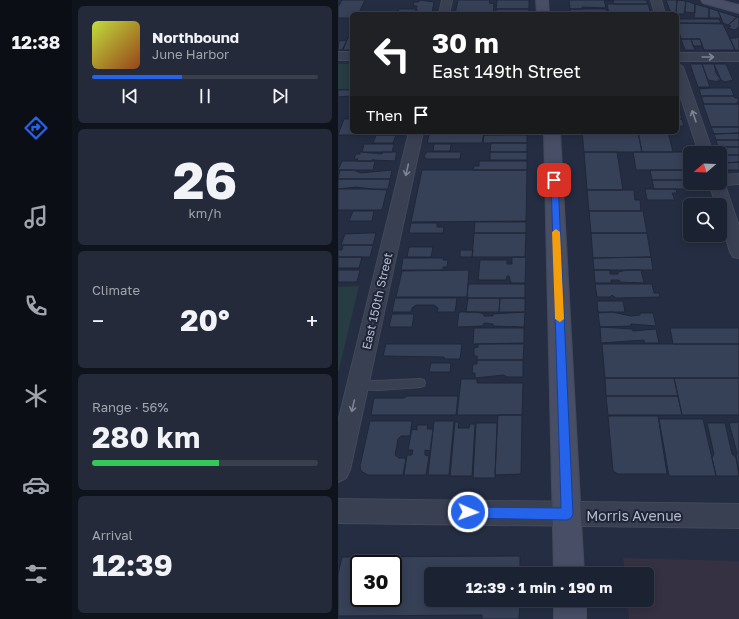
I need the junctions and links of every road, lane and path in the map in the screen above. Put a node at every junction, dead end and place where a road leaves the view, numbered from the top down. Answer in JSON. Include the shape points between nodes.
{"nodes":[{"id":1,"x":447,"y":0,"type":"edge"},
{"id":2,"x":542,"y":0,"type":"edge"},
{"id":3,"x":554,"y":0,"type":"edge"},
{"id":4,"x":656,"y":0,"type":"edge"},
{"id":5,"x":707,"y":0,"type":"edge"},
{"id":6,"x":739,"y":9,"type":"edge"},
{"id":7,"x":444,"y":12,"type":"edge"},
{"id":8,"x":543,"y":12,"type":"edge"},
{"id":9,"x":554,"y":12,"type":"edge"},
{"id":10,"x":659,"y":12,"type":"edge"},
{"id":11,"x":338,"y":56,"type":"edge"},
{"id":12,"x":350,"y":56,"type":"edge"},
{"id":13,"x":679,"y":57,"type":"edge"},
{"id":14,"x":739,"y":57,"type":"edge"},
{"id":15,"x":679,"y":73,"type":"edge"},
{"id":16,"x":416,"y":134,"type":"edge"},
{"id":17,"x":552,"y":134,"type":"edge"},
{"id":18,"x":704,"y":146,"type":"edge"},
{"id":19,"x":739,"y":179,"type":"edge"},
{"id":20,"x":727,"y":180,"type":"edge"},
{"id":21,"x":719,"y":190,"type":"edge"},
{"id":22,"x":739,"y":252,"type":"edge"},
{"id":23,"x":420,"y":383,"type":"dead end"},
{"id":24,"x":358,"y":384,"type":"junction"},
{"id":25,"x":338,"y":470,"type":"edge"},
{"id":26,"x":338,"y":511,"type":"edge"},
{"id":27,"x":567,"y":514,"type":"junction"},
{"id":28,"x":739,"y":516,"type":"edge"},
{"id":29,"x":569,"y":567,"type":"edge"},
{"id":30,"x":570,"y":607,"type":"edge"},
{"id":31,"x":570,"y":619,"type":"edge"}],
"edges":[{"from":1,"to":7,"type":"street"},
{"from":2,"to":8,"type":"main road"},
{"from":3,"to":9,"type":"main road"},
{"from":4,"to":10,"type":"street"},
{"from":5,"to":6,"type":"main road"},
{"from":11,"to":12,"type":"street"},
{"from":13,"to":14,"type":"street","one_way":true},
{"from":18,"to":15,"type":"street","one_way":true},
{"from":16,"to":24,"type":"street","name":"East 150th Street","one_way":true},
{"from":17,"to":27,"type":"main road"},
{"from":19,"to":20,"type":"street"},
{"from":21,"to":22,"type":"street"},
{"from":23,"to":24,"type":"lane"},
{"from":24,"to":25,"type":"street","name":"East 150th Street","one_way":true},
{"from":26,"to":27,"type":"street","name":"Morris Avenue"},
{"from":27,"to":28,"type":"street","name":"Morris Avenue"},
{"from":27,"to":29,"type":"main road"},
{"from":30,"to":31,"type":"main road"}]}
